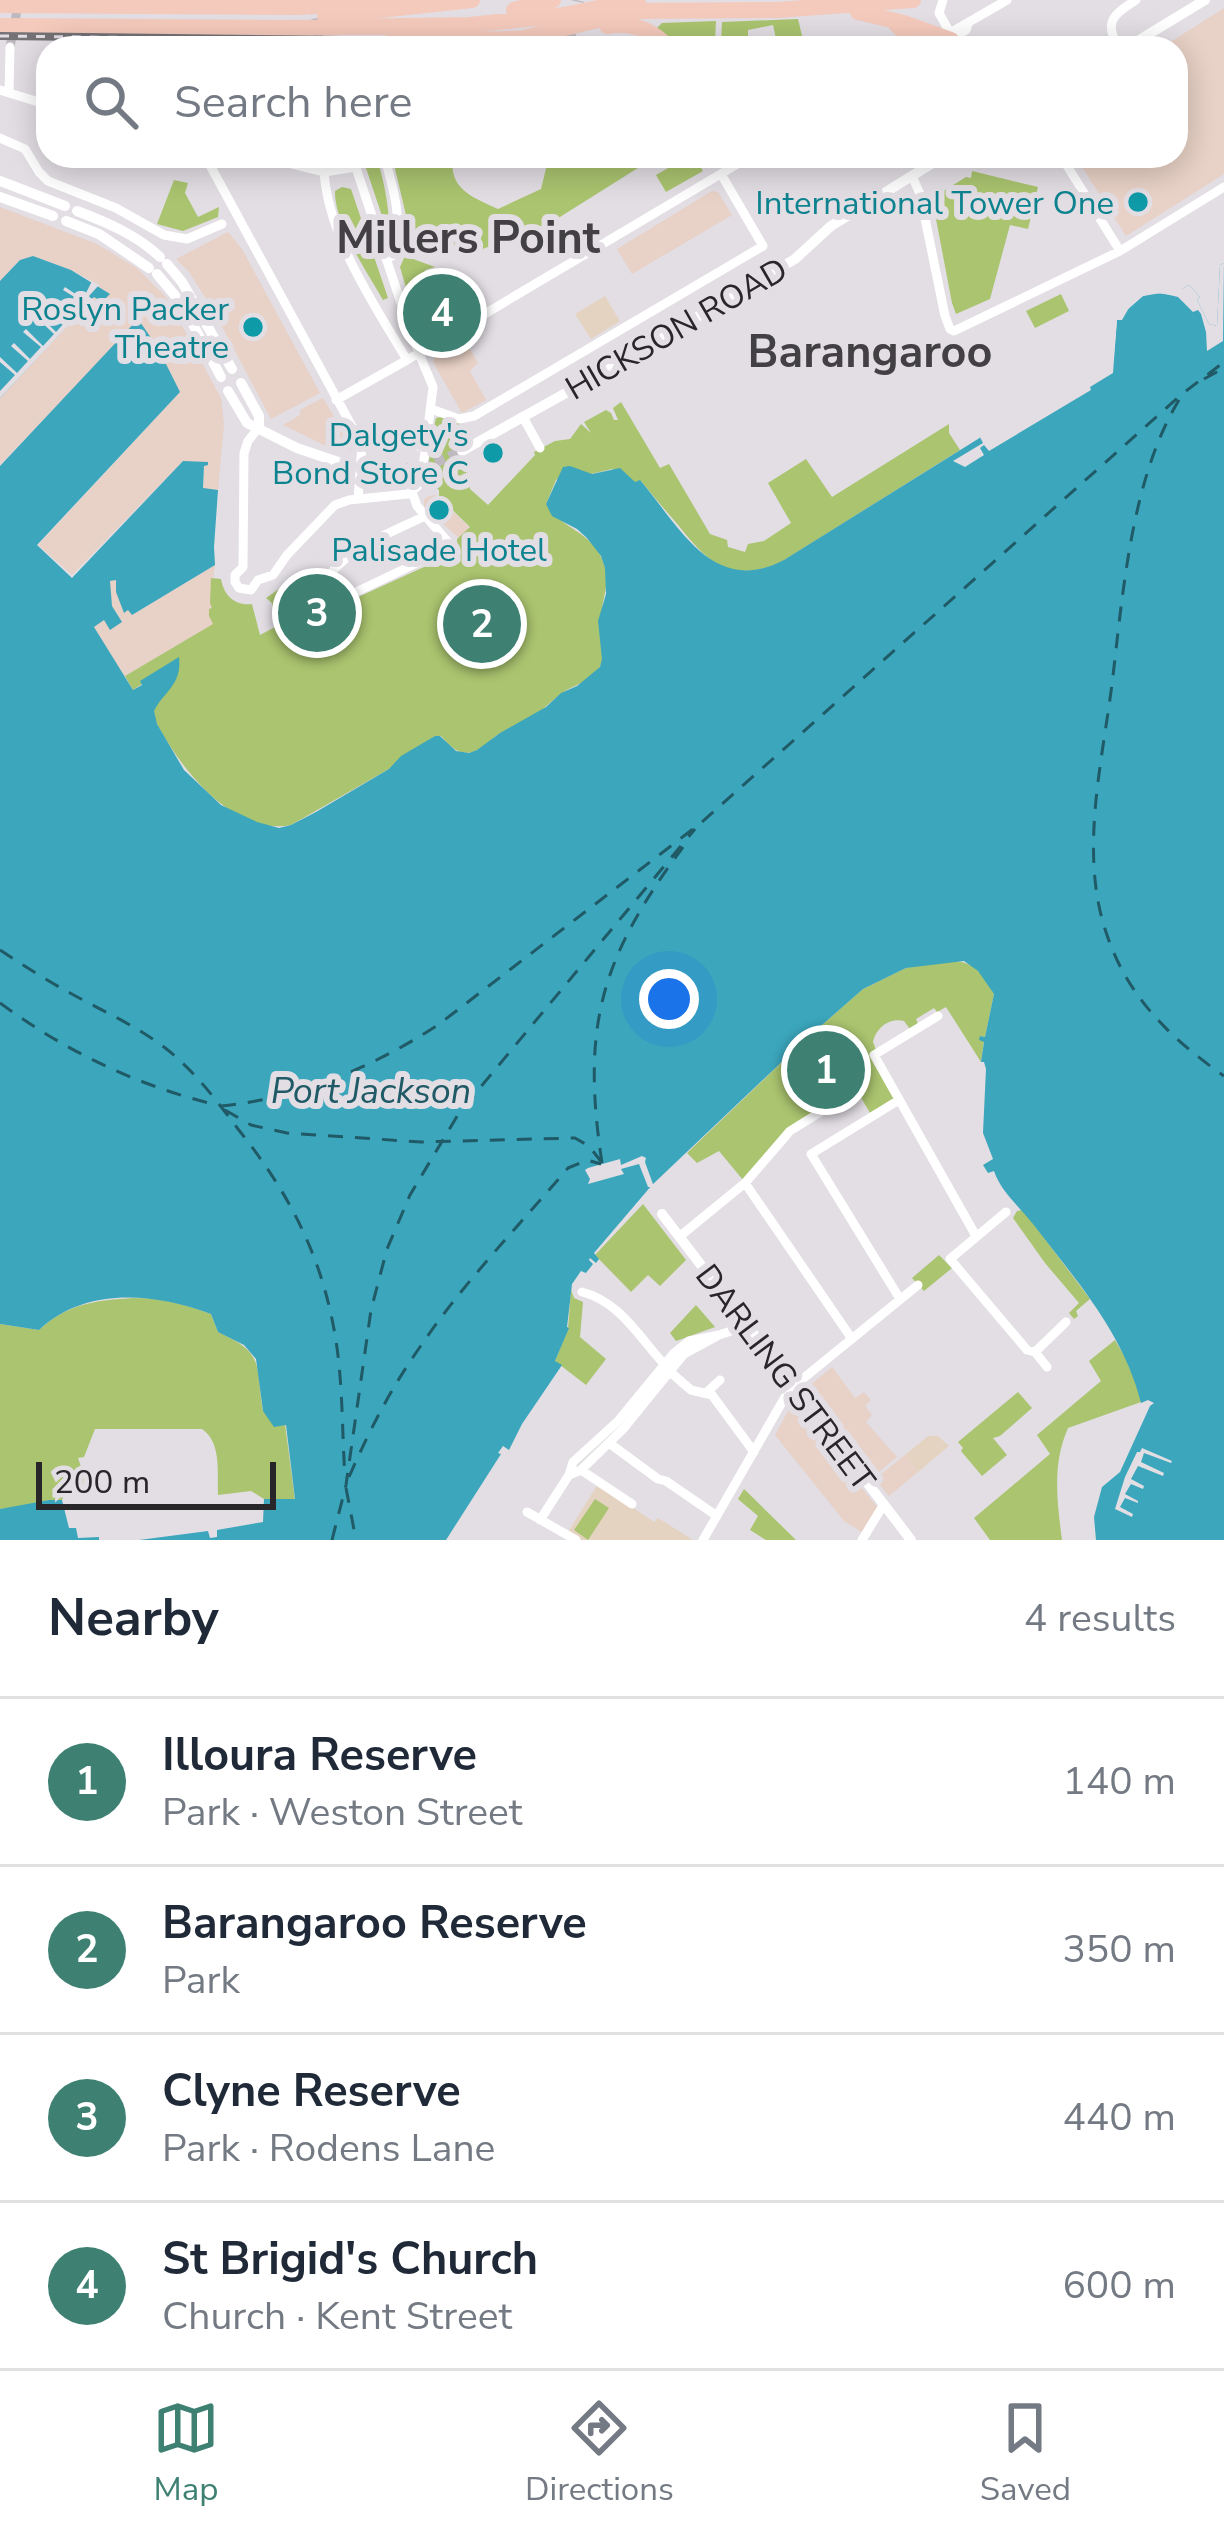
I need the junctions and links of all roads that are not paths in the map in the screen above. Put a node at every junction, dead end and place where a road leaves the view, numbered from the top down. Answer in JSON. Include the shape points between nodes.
{"nodes":[{"id":1,"x":390,"y":0,"type":"edge"},
{"id":2,"x":472,"y":0,"type":"edge"},
{"id":3,"x":554,"y":0,"type":"edge"},
{"id":4,"x":585,"y":0,"type":"edge"},
{"id":5,"x":638,"y":0,"type":"edge"},
{"id":6,"x":858,"y":0,"type":"edge"},
{"id":7,"x":913,"y":0,"type":"edge"},
{"id":8,"x":943,"y":0,"type":"edge"},
{"id":9,"x":1007,"y":0,"type":"edge"},
{"id":10,"x":1136,"y":0,"type":"edge"},
{"id":11,"x":1205,"y":0,"type":"edge"},
{"id":12,"x":0,"y":5,"type":"edge"},
{"id":13,"x":827,"y":7,"type":"junction"},
{"id":14,"x":514,"y":10,"type":"junction"},
{"id":15,"x":686,"y":10,"type":"junction"},
{"id":16,"x":0,"y":15,"type":"edge"},
{"id":17,"x":349,"y":15,"type":"junction"},
{"id":18,"x":892,"y":20,"type":"junction"},
{"id":19,"x":393,"y":24,"type":"junction"},
{"id":20,"x":0,"y":26,"type":"edge"},
{"id":21,"x":440,"y":36,"type":"edge"},
{"id":22,"x":531,"y":36,"type":"edge"},
{"id":23,"x":552,"y":36,"type":"edge"},
{"id":24,"x":654,"y":36,"type":"edge"},
{"id":25,"x":906,"y":36,"type":"edge"},
{"id":26,"x":938,"y":36,"type":"edge"},
{"id":27,"x":946,"y":36,"type":"edge"},
{"id":28,"x":951,"y":36,"type":"edge"},
{"id":29,"x":1113,"y":36,"type":"edge"},
{"id":30,"x":1143,"y":36,"type":"edge"},
{"id":31,"x":10,"y":47,"type":"dead end"},
{"id":32,"x":4,"y":92,"type":"edge"},
{"id":33,"x":36,"y":101,"type":"edge"},
{"id":34,"x":0,"y":138,"type":"edge"},
{"id":35,"x":211,"y":168,"type":"edge"},
{"id":36,"x":308,"y":168,"type":"edge"},
{"id":37,"x":335,"y":168,"type":"edge"},
{"id":38,"x":356,"y":168,"type":"edge"},
{"id":39,"x":387,"y":168,"type":"edge"},
{"id":40,"x":731,"y":168,"type":"edge"},
{"id":41,"x":925,"y":168,"type":"edge"},
{"id":42,"x":1068,"y":168,"type":"edge"},
{"id":43,"x":324,"y":172,"type":"junction"},
{"id":44,"x":721,"y":174,"type":"junction"},
{"id":45,"x":912,"y":176,"type":"junction"},
{"id":46,"x":0,"y":181,"type":"edge"},
{"id":47,"x":1224,"y":187,"type":"edge"},
{"id":48,"x":0,"y":197,"type":"edge"},
{"id":49,"x":222,"y":224,"type":"dead end"},
{"id":50,"x":1120,"y":251,"type":"junction"},
{"id":51,"x":386,"y":259,"type":"junction"},
{"id":52,"x":402,"y":306,"type":"junction"},
{"id":53,"x":382,"y":316,"type":"junction"},
{"id":54,"x":413,"y":357,"type":"junction"},
{"id":55,"x":241,"y":383,"type":"dead end"},
{"id":56,"x":228,"y":391,"type":"dead end"},
{"id":57,"x":336,"y":400,"type":"junction"},
{"id":58,"x":431,"y":409,"type":"junction"},
{"id":59,"x":523,"y":417,"type":"junction"},
{"id":60,"x":260,"y":427,"type":"junction"},
{"id":61,"x":362,"y":447,"type":"junction"},
{"id":62,"x":424,"y":448,"type":"junction"},
{"id":63,"x":540,"y":448,"type":"dead end"},
{"id":64,"x":462,"y":451,"type":"tunnel mouth"},
{"id":65,"x":347,"y":465,"type":"dead end"},
{"id":66,"x":370,"y":469,"type":"dead end"},
{"id":67,"x":406,"y":469,"type":"tunnel mouth"},
{"id":68,"x":412,"y":492,"type":"junction"},
{"id":69,"x":358,"y":499,"type":"junction"},
{"id":70,"x":425,"y":517,"type":"junction"},
{"id":71,"x":242,"y":567,"type":"junction"},
{"id":72,"x":258,"y":580,"type":"junction"},
{"id":73,"x":317,"y":596,"type":"dead end"},
{"id":74,"x":345,"y":600,"type":"dead end"},
{"id":75,"x":938,"y":1016,"type":"dead end"},
{"id":76,"x":899,"y":1100,"type":"junction"},
{"id":77,"x":822,"y":1111,"type":"dead end"},
{"id":78,"x":745,"y":1184,"type":"junction"},
{"id":79,"x":1006,"y":1213,"type":"dead end"},
{"id":80,"x":662,"y":1214,"type":"dead end"},
{"id":81,"x":976,"y":1236,"type":"junction"},
{"id":82,"x":679,"y":1237,"type":"junction"},
{"id":83,"x":918,"y":1285,"type":"dead end"},
{"id":84,"x":582,"y":1292,"type":"dead end"},
{"id":85,"x":901,"y":1299,"type":"junction"},
{"id":86,"x":1066,"y":1322,"type":"dead end"},
{"id":87,"x":747,"y":1326,"type":"junction"},
{"id":88,"x":852,"y":1339,"type":"junction"},
{"id":89,"x":1035,"y":1352,"type":"junction"},
{"id":90,"x":667,"y":1367,"type":"junction"},
{"id":91,"x":1048,"y":1367,"type":"dead end"},
{"id":92,"x":721,"y":1380,"type":"dead end"},
{"id":93,"x":794,"y":1387,"type":"junction"},
{"id":94,"x":707,"y":1392,"type":"junction"},
{"id":95,"x":609,"y":1443,"type":"junction"},
{"id":96,"x":754,"y":1452,"type":"junction"},
{"id":97,"x":580,"y":1470,"type":"junction"},
{"id":98,"x":569,"y":1475,"type":"junction"},
{"id":99,"x":632,"y":1504,"type":"dead end"},
{"id":100,"x":884,"y":1504,"type":"junction"},
{"id":101,"x":527,"y":1512,"type":"dead end"},
{"id":102,"x":717,"y":1516,"type":"junction"},
{"id":103,"x":540,"y":1520,"type":"junction"},
{"id":104,"x":576,"y":1540,"type":"edge"},
{"id":105,"x":703,"y":1540,"type":"edge"},
{"id":106,"x":862,"y":1540,"type":"edge"},
{"id":107,"x":911,"y":1540,"type":"edge"}],
"edges":[{"from":1,"to":17,"type":"highway"},
{"from":2,"to":17,"type":"highway"},
{"from":3,"to":14,"type":"highway"},
{"from":4,"to":14,"type":"highway"},
{"from":5,"to":19,"type":"highway","via":[[531,20]]},
{"from":6,"to":15,"type":"highway"},
{"from":7,"to":13,"type":"highway"},
{"from":8,"to":27,"type":"street"},
{"from":9,"to":28,"type":"street"},
{"from":10,"to":29,"type":"street","via":[[1118,11]]},
{"from":11,"to":30,"type":"street"},
{"from":12,"to":17,"type":"highway"},
{"from":13,"to":15,"type":"highway"},
{"from":13,"to":18,"type":"highway"},
{"from":14,"to":19,"type":"highway"},
{"from":15,"to":22,"type":"highway","via":[[636,11]]},
{"from":16,"to":17,"type":"highway"},
{"from":17,"to":19,"type":"highway"},
{"from":17,"to":20,"type":"highway"},
{"from":17,"to":21,"type":"highway"},
{"from":18,"to":25,"type":"highway"},
{"from":18,"to":26,"type":"highway"},
{"from":23,"to":24,"type":"highway","via":[[624,24]]},
{"from":31,"to":32,"type":"street"},
{"from":32,"to":33,"type":"street"},
{"from":34,"to":49,"type":"street","via":[[25,149],[48,181],[164,235],[187,239]]},
{"from":35,"to":57,"type":"street"},
{"from":36,"to":43,"type":"street"},
{"from":37,"to":43,"type":"street"},
{"from":38,"to":51,"type":"street"},
{"from":39,"to":51,"type":"street","via":[[398,245]]},
{"from":40,"to":44,"type":"street"},
{"from":41,"to":45,"type":"street","name":"HICKSON ROAD"},
{"from":42,"to":50,"type":"street"},
{"from":43,"to":53,"type":"street","via":[[330,207]]},
{"from":44,"to":54,"type":"street"},
{"from":44,"to":58,"type":"street","via":[[763,246],[474,416]]},
{"from":45,"to":50,"type":"street","via":[[950,329]]},
{"from":45,"to":59,"type":"street","name":"HICKSON ROAD","via":[[831,226],[795,259]]},
{"from":46,"to":48,"type":"street","via":[[149,247],[182,282],[227,373],[153,271],[99,233]]},
{"from":47,"to":50,"type":"street"},
{"from":51,"to":52,"type":"street"},
{"from":52,"to":53,"type":"street"},
{"from":52,"to":54,"type":"street"},
{"from":53,"to":54,"type":"street"},
{"from":54,"to":57,"type":"street"},
{"from":54,"to":58,"type":"street","via":[[433,387]]},
{"from":55,"to":60,"type":"street"},
{"from":56,"to":60,"type":"street","via":[[243,419]]},
{"from":57,"to":61,"type":"street"},
{"from":58,"to":62,"type":"street"},
{"from":59,"to":63,"type":"street"},
{"from":59,"to":64,"type":"street","name":"HICKSON ROAD"},
{"from":60,"to":65,"type":"street"},
{"from":60,"to":71,"type":"street","via":[[244,453]]},
{"from":61,"to":62,"type":"street"},
{"from":61,"to":69,"type":"street"},
{"from":62,"to":68,"type":"street"},
{"from":66,"to":67,"type":"street"},
{"from":68,"to":69,"type":"street"},
{"from":68,"to":70,"type":"street"},
{"from":69,"to":72,"type":"street","via":[[334,505],[273,575]]},
{"from":70,"to":73,"type":"street","via":[[353,550]]},
{"from":70,"to":74,"type":"street","via":[[447,541],[443,552]]},
{"from":71,"to":72,"type":"street","via":[[254,569]]},
{"from":71,"to":72,"type":"street","via":[[234,578],[239,588],[250,590]]},
{"from":75,"to":76,"type":"street","via":[[874,1055]]},
{"from":76,"to":81,"type":"street"},
{"from":76,"to":85,"type":"street","via":[[811,1154]]},
{"from":77,"to":78,"type":"street","via":[[790,1131]]},
{"from":78,"to":82,"type":"street"},
{"from":78,"to":88,"type":"street"},
{"from":79,"to":81,"type":"street"},
{"from":80,"to":82,"type":"street","name":"DARLING STREET"},
{"from":81,"to":89,"type":"street","via":[[950,1259]]},
{"from":82,"to":87,"type":"street","name":"DARLING STREET"},
{"from":83,"to":85,"type":"street"},
{"from":84,"to":90,"type":"street","via":[[607,1302]]},
{"from":85,"to":88,"type":"street"},
{"from":86,"to":89,"type":"street"},
{"from":87,"to":90,"type":"street","via":[[689,1341]]},
{"from":87,"to":93,"type":"street","name":"DARLING STREET"},
{"from":88,"to":93,"type":"street"},
{"from":89,"to":91,"type":"street"},
{"from":90,"to":94,"type":"street","via":[[692,1390]]},
{"from":90,"to":95,"type":"street"},
{"from":90,"to":98,"type":"street"},
{"from":92,"to":94,"type":"street"},
{"from":93,"to":96,"type":"street"},
{"from":93,"to":100,"type":"street","name":"DARLING STREET"},
{"from":94,"to":96,"type":"street"},
{"from":95,"to":97,"type":"street"},
{"from":95,"to":102,"type":"street"},
{"from":96,"to":102,"type":"street"},
{"from":97,"to":98,"type":"street"},
{"from":97,"to":99,"type":"street"},
{"from":98,"to":103,"type":"street"},
{"from":100,"to":106,"type":"street"},
{"from":100,"to":107,"type":"street","name":"DARLING STREET"},
{"from":101,"to":103,"type":"street"},
{"from":102,"to":105,"type":"street"},
{"from":103,"to":104,"type":"street"}]}
